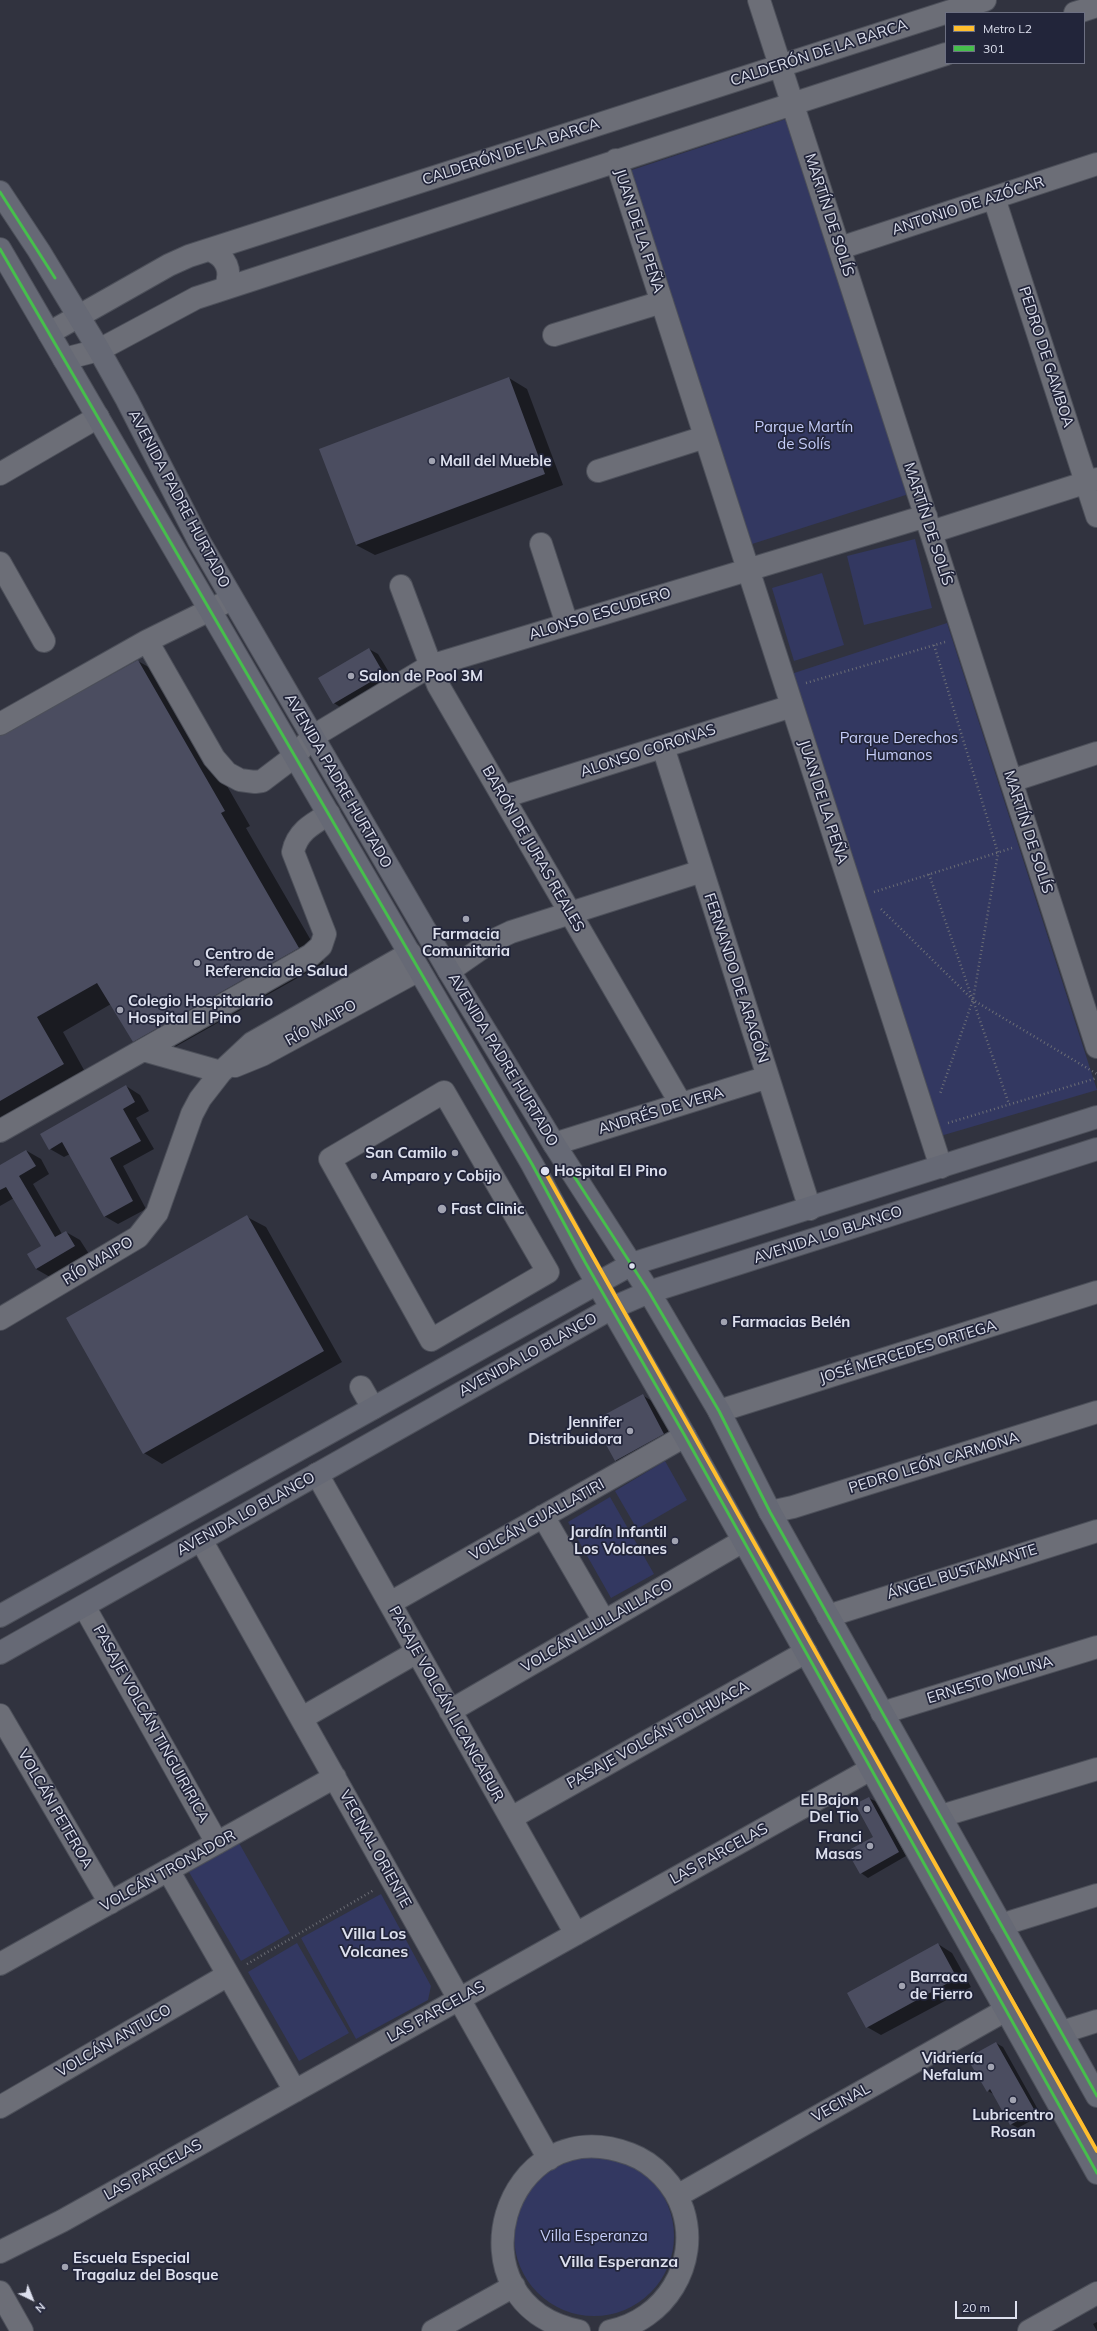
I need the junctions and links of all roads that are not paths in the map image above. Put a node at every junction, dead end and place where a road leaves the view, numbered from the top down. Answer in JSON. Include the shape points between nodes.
{"nodes":[{"id":1,"x":760,"y":0,"type":"edge"},
{"id":2,"x":985,"y":0,"type":"edge"},
{"id":3,"x":1097,"y":6,"type":"edge"},
{"id":4,"x":932,"y":8,"type":"edge"},
{"id":5,"x":1078,"y":12,"type":"edge"},
{"id":6,"x":945,"y":54,"type":"edge"},
{"id":7,"x":780,"y":65,"type":"junction"},
{"id":8,"x":793,"y":103,"type":"junction"},
{"id":9,"x":616,"y":160,"type":"junction"},
{"id":10,"x":1097,"y":164,"type":"edge"},
{"id":11,"x":0,"y":192,"type":"edge"},
{"id":12,"x":994,"y":198,"type":"junction"},
{"id":13,"x":840,"y":248,"type":"junction"},
{"id":14,"x":0,"y":249,"type":"edge"},
{"id":15,"x":209,"y":250,"type":"junction"},
{"id":16,"x":225,"y":288,"type":"junction"},
{"id":17,"x":662,"y":302,"type":"junction"},
{"id":18,"x":78,"y":316,"type":"junction"},
{"id":19,"x":49,"y":333,"type":"junction"},
{"id":20,"x":554,"y":335,"type":"dead end"},
{"id":21,"x":99,"y":350,"type":"junction"},
{"id":22,"x":64,"y":360,"type":"junction"},
{"id":23,"x":98,"y":417,"type":"junction"},
{"id":24,"x":706,"y":437,"type":"junction"},
{"id":25,"x":598,"y":471,"type":"dead end"},
{"id":26,"x":0,"y":474,"type":"edge"},
{"id":27,"x":1092,"y":481,"type":"edge"},
{"id":28,"x":1097,"y":516,"type":"edge"},
{"id":29,"x":928,"y":524,"type":"junction"},
{"id":30,"x":541,"y":544,"type":"dead end"},
{"id":31,"x":0,"y":563,"type":"edge"},
{"id":32,"x":748,"y":569,"type":"junction"},
{"id":33,"x":401,"y":586,"type":"dead end"},
{"id":34,"x":232,"y":599,"type":"junction"},
{"id":35,"x":209,"y":609,"type":"junction"},
{"id":36,"x":567,"y":624,"type":"junction"},
{"id":37,"x":44,"y":641,"type":"dead end"},
{"id":38,"x":147,"y":641,"type":"junction"},
{"id":39,"x":430,"y":666,"type":"junction"},
{"id":40,"x":789,"y":696,"type":"junction"},
{"id":41,"x":0,"y":724,"type":"edge"},
{"id":42,"x":312,"y":737,"type":"junction"},
{"id":43,"x":662,"y":746,"type":"junction"},
{"id":44,"x":1097,"y":753,"type":"edge"},
{"id":45,"x":295,"y":756,"type":"junction"},
{"id":46,"x":1011,"y":781,"type":"junction"},
{"id":47,"x":503,"y":797,"type":"junction"},
{"id":48,"x":329,"y":814,"type":"junction"},
{"id":49,"x":702,"y":871,"type":"junction"},
{"id":50,"x":570,"y":912,"type":"junction"},
{"id":51,"x":414,"y":961,"type":"junction"},
{"id":52,"x":449,"y":971,"type":"junction"},
{"id":53,"x":1097,"y":1047,"type":"edge"},
{"id":54,"x":143,"y":1050,"type":"junction"},
{"id":55,"x":221,"y":1072,"type":"junction"},
{"id":56,"x":768,"y":1077,"type":"junction"},
{"id":57,"x":681,"y":1104,"type":"junction"},
{"id":58,"x":1097,"y":1117,"type":"edge"},
{"id":59,"x":0,"y":1131,"type":"edge"},
{"id":60,"x":554,"y":1144,"type":"junction"},
{"id":61,"x":1097,"y":1149,"type":"edge"},
{"id":62,"x":330,"y":1159,"type":"joint"},
{"id":63,"x":941,"y":1167,"type":"junction"},
{"id":64,"x":810,"y":1209,"type":"junction"},
{"id":65,"x":632,"y":1264,"type":"junction"},
{"id":66,"x":597,"y":1282,"type":"junction"},
{"id":67,"x":649,"y":1292,"type":"junction"},
{"id":68,"x":1097,"y":1292,"type":"edge"},
{"id":69,"x":612,"y":1308,"type":"junction"},
{"id":70,"x":0,"y":1319,"type":"edge"},
{"id":71,"x":361,"y":1387,"type":"dead end"},
{"id":72,"x":373,"y":1408,"type":"junction"},
{"id":73,"x":720,"y":1411,"type":"junction"},
{"id":74,"x":1097,"y":1412,"type":"edge"},
{"id":75,"x":685,"y":1436,"type":"junction"},
{"id":76,"x":317,"y":1474,"type":"junction"},
{"id":77,"x":770,"y":1512,"type":"junction"},
{"id":78,"x":543,"y":1516,"type":"junction"},
{"id":79,"x":1097,"y":1531,"type":"edge"},
{"id":80,"x":201,"y":1540,"type":"junction"},
{"id":81,"x":743,"y":1541,"type":"junction"},
{"id":82,"x":390,"y":1603,"type":"junction"},
{"id":83,"x":84,"y":1606,"type":"junction"},
{"id":84,"x":0,"y":1616,"type":"edge"},
{"id":85,"x":828,"y":1616,"type":"junction"},
{"id":86,"x":604,"y":1621,"type":"junction"},
{"id":87,"x":1097,"y":1647,"type":"edge"},
{"id":88,"x":417,"y":1652,"type":"junction"},
{"id":89,"x":806,"y":1652,"type":"junction"},
{"id":90,"x":0,"y":1653,"type":"edge"},
{"id":91,"x":450,"y":1711,"type":"junction"},
{"id":92,"x":882,"y":1713,"type":"junction"},
{"id":93,"x":0,"y":1715,"type":"edge"},
{"id":94,"x":302,"y":1718,"type":"junction"},
{"id":95,"x":871,"y":1769,"type":"junction"},
{"id":96,"x":1097,"y":1769,"type":"edge"},
{"id":97,"x":335,"y":1777,"type":"junction"},
{"id":98,"x":941,"y":1816,"type":"junction"},
{"id":99,"x":511,"y":1818,"type":"junction"},
{"id":100,"x":217,"y":1843,"type":"junction"},
{"id":101,"x":168,"y":1870,"type":"junction"},
{"id":102,"x":1097,"y":1895,"type":"edge"},
{"id":103,"x":110,"y":1903,"type":"junction"},
{"id":104,"x":1001,"y":1925,"type":"junction"},
{"id":105,"x":576,"y":1934,"type":"junction"},
{"id":106,"x":1,"y":1962,"type":"edge"},
{"id":107,"x":228,"y":1975,"type":"junction"},
{"id":108,"x":458,"y":2000,"type":"junction"},
{"id":109,"x":1006,"y":2010,"type":"junction"},
{"id":110,"x":1097,"y":2021,"type":"edge"},
{"id":111,"x":1062,"y":2032,"type":"junction"},
{"id":112,"x":295,"y":2091,"type":"junction"},
{"id":113,"x":1097,"y":2096,"type":"edge"},
{"id":114,"x":0,"y":2107,"type":"edge"},
{"id":115,"x":549,"y":2159,"type":"junction"},
{"id":116,"x":1097,"y":2173,"type":"edge"},
{"id":117,"x":677,"y":2196,"type":"junction"},
{"id":118,"x":0,"y":2252,"type":"edge"},
{"id":119,"x":514,"y":2286,"type":"junction"},
{"id":120,"x":0,"y":2292,"type":"edge"},
{"id":121,"x":1097,"y":2293,"type":"edge"},
{"id":122,"x":641,"y":2326,"type":"edge"},
{"id":123,"x":22,"y":2331,"type":"edge"},
{"id":124,"x":433,"y":2331,"type":"edge"},
{"id":125,"x":579,"y":2331,"type":"edge"},
{"id":126,"x":610,"y":2331,"type":"edge"},
{"id":127,"x":1030,"y":2331,"type":"edge"}],
"edges":[{"from":1,"to":7,"type":"street","name":"MARTÍN DE SOLÍS"},
{"from":2,"to":4,"type":"street","name":"CALDERÓN DE LA BARCA"},
{"from":3,"to":5,"type":"street"},
{"from":4,"to":7,"type":"street","name":"CALDERÓN DE LA BARCA"},
{"from":6,"to":8,"type":"street"},
{"from":7,"to":8,"type":"street","name":"MARTÍN DE SOLÍS"},
{"from":7,"to":15,"type":"street","name":"CALDERÓN DE LA BARCA"},
{"from":8,"to":9,"type":"street"},
{"from":8,"to":13,"type":"street","name":"MARTÍN DE SOLÍS"},
{"from":9,"to":16,"type":"street"},
{"from":9,"to":17,"type":"street","name":"JUAN DE LA PEÑA"},
{"from":10,"to":12,"type":"street","name":"ANTONIO DE AZÓCAR"},
{"from":11,"to":18,"type":"main road","name":"AVENIDA PADRE HURTADO"},
{"from":12,"to":13,"type":"street","name":"ANTONIO DE AZÓCAR"},
{"from":12,"to":27,"type":"street","name":"PEDRO DE GAMBOA"},
{"from":13,"to":29,"type":"street","name":"MARTÍN DE SOLÍS"},
{"from":14,"to":19,"type":"main road","name":"AVENIDA PADRE HURTADO"},
{"from":15,"to":16,"type":"street","via":[[226,262],[229,274]]},
{"from":15,"to":18,"type":"street","name":"CALDERÓN DE LA BARCA","via":[[168,265]]},
{"from":16,"to":21,"type":"street","via":[[182,304]]},
{"from":17,"to":20,"type":"street","name":"JUAN DE LA PEÑA"},
{"from":17,"to":24,"type":"street","name":"JUAN DE LA PEÑA"},
{"from":18,"to":19,"type":"street","name":"CALDERÓN DE LA BARCA"},
{"from":18,"to":21,"type":"main road","name":"AVENIDA PADRE HURTADO"},
{"from":19,"to":22,"type":"main road","name":"AVENIDA PADRE HURTADO"},
{"from":21,"to":22,"type":"street"},
{"from":21,"to":34,"type":"main road","name":"AVENIDA PADRE HURTADO","via":[[180,507]]},
{"from":22,"to":23,"type":"main road","name":"AVENIDA PADRE HURTADO"},
{"from":23,"to":26,"type":"street"},
{"from":23,"to":35,"type":"main road","name":"AVENIDA PADRE HURTADO"},
{"from":24,"to":25,"type":"street"},
{"from":24,"to":32,"type":"street","name":"JUAN DE LA PEÑA"},
{"from":27,"to":28,"type":"street","name":"PEDRO DE GAMBOA"},
{"from":27,"to":29,"type":"street","name":"ALONSO ESCUDERO"},
{"from":29,"to":32,"type":"street","name":"ALONSO ESCUDERO"},
{"from":29,"to":46,"type":"street","name":"MARTÍN DE SOLÍS"},
{"from":30,"to":36,"type":"street"},
{"from":31,"to":37,"type":"street"},
{"from":32,"to":36,"type":"street","name":"ALONSO ESCUDERO"},
{"from":32,"to":40,"type":"street","name":"JUAN DE LA PEÑA"},
{"from":33,"to":39,"type":"street","name":"BARÓN DE JURAS REALES"},
{"from":34,"to":35,"type":"street"},
{"from":34,"to":42,"type":"main road","name":"AVENIDA PADRE HURTADO"},
{"from":35,"to":38,"type":"street"},
{"from":35,"to":45,"type":"main road","name":"AVENIDA PADRE HURTADO"},
{"from":36,"to":39,"type":"street","name":"ALONSO ESCUDERO"},
{"from":38,"to":41,"type":"street"},
{"from":38,"to":45,"type":"street","name":"ALONSO ESCUDERO","via":[[214,758],[227,772],[240,780],[255,782],[262,780]]},
{"from":39,"to":42,"type":"street","name":"ALONSO ESCUDERO"},
{"from":39,"to":47,"type":"street","name":"BARÓN DE JURAS REALES","via":[[438,685]]},
{"from":40,"to":43,"type":"street","name":"ALONSO CORONAS"},
{"from":40,"to":63,"type":"street","name":"JUAN DE LA PEÑA","via":[[860,896]]},
{"from":42,"to":45,"type":"street","name":"ALONSO ESCUDERO"},
{"from":42,"to":52,"type":"main road","name":"AVENIDA PADRE HURTADO"},
{"from":43,"to":47,"type":"street","name":"ALONSO CORONAS"},
{"from":43,"to":49,"type":"street","name":"FERNANDO DE ARAGÓN"},
{"from":44,"to":46,"type":"street"},
{"from":45,"to":48,"type":"main road","name":"AVENIDA PADRE HURTADO"},
{"from":46,"to":53,"type":"street","name":"MARTÍN DE SOLÍS"},
{"from":47,"to":50,"type":"street","name":"BARÓN DE JURAS REALES"},
{"from":48,"to":51,"type":"main road","name":"AVENIDA PADRE HURTADO"},
{"from":48,"to":54,"type":"street","via":[[301,833],[295,842],[293,852],[324,934],[321,946],[311,955]]},
{"from":49,"to":50,"type":"street"},
{"from":49,"to":56,"type":"street","name":"FERNANDO DE ARAGÓN"},
{"from":50,"to":52,"type":"street","via":[[502,935]]},
{"from":50,"to":57,"type":"street","name":"BARÓN DE JURAS REALES"},
{"from":51,"to":55,"type":"street","name":"RÍO MAIPO","via":[[252,1043]]},
{"from":51,"to":66,"type":"main road","name":"AVENIDA PADRE HURTADO"},
{"from":52,"to":60,"type":"main road","name":"AVENIDA PADRE HURTADO"},
{"from":54,"to":55,"type":"street"},
{"from":54,"to":59,"type":"street"},
{"from":55,"to":70,"type":"street","name":"RÍO MAIPO","via":[[192,1114],[157,1213],[138,1237]]},
{"from":56,"to":57,"type":"street","name":"ANDRÉS DE VERA"},
{"from":56,"to":64,"type":"street","name":"FERNANDO DE ARAGÓN"},
{"from":57,"to":60,"type":"street","name":"ANDRÉS DE VERA"},
{"from":58,"to":63,"type":"main road","name":"AVENIDA LO BLANCO"},
{"from":60,"to":65,"type":"main road","name":"AVENIDA PADRE HURTADO"},
{"from":61,"to":67,"type":"main road","name":"AVENIDA LO BLANCO"},
{"from":62,"to":62,"type":"street","via":[[431,1340],[548,1272],[444,1092]]},
{"from":63,"to":64,"type":"main road","name":"AVENIDA LO BLANCO"},
{"from":64,"to":65,"type":"main road","name":"AVENIDA LO BLANCO"},
{"from":65,"to":66,"type":"main road","name":"AVENIDA LO BLANCO"},
{"from":65,"to":67,"type":"main road","name":"AVENIDA PADRE HURTADO"},
{"from":66,"to":69,"type":"main road","name":"AVENIDA PADRE HURTADO"},
{"from":66,"to":72,"type":"main road","name":"AVENIDA LO BLANCO"},
{"from":67,"to":69,"type":"main road","name":"AVENIDA LO BLANCO"},
{"from":67,"to":73,"type":"main road","name":"AVENIDA PADRE HURTADO"},
{"from":68,"to":73,"type":"street","name":"JOSÉ MERCEDES ORTEGA"},
{"from":69,"to":75,"type":"main road","name":"AVENIDA PADRE HURTADO"},
{"from":69,"to":76,"type":"main road","name":"AVENIDA LO BLANCO"},
{"from":71,"to":72,"type":"street"},
{"from":72,"to":84,"type":"main road","name":"AVENIDA LO BLANCO"},
{"from":73,"to":77,"type":"main road","name":"AVENIDA PADRE HURTADO"},
{"from":74,"to":77,"type":"street","name":"PEDRO LEÓN CARMONA","via":[[794,1507]]},
{"from":75,"to":78,"type":"street","name":"VOLCÁN GUALLATIRI"},
{"from":75,"to":81,"type":"main road","name":"AVENIDA PADRE HURTADO"},
{"from":76,"to":80,"type":"main road","name":"AVENIDA LO BLANCO"},
{"from":76,"to":82,"type":"street","name":"PASAJE VOLCÁN LICANCABUR"},
{"from":77,"to":85,"type":"main road","name":"AVENIDA PADRE HURTADO"},
{"from":78,"to":82,"type":"street","name":"VOLCÁN GUALLATIRI"},
{"from":78,"to":86,"type":"street"},
{"from":79,"to":85,"type":"street","name":"ÁNGEL BUSTAMANTE"},
{"from":80,"to":83,"type":"main road","name":"AVENIDA LO BLANCO"},
{"from":80,"to":94,"type":"street","name":"VECINAL ORIENTE"},
{"from":81,"to":86,"type":"street","name":"VOLCÁN LLULLAILLACO"},
{"from":81,"to":89,"type":"main road","name":"AVENIDA PADRE HURTADO"},
{"from":82,"to":88,"type":"street","name":"PASAJE VOLCÁN LICANCABUR"},
{"from":83,"to":90,"type":"main road","name":"AVENIDA LO BLANCO"},
{"from":83,"to":100,"type":"street","name":"PASAJE VOLCÁN TINGUIRIRICA"},
{"from":85,"to":92,"type":"main road","name":"AVENIDA PADRE HURTADO"},
{"from":86,"to":91,"type":"street","name":"VOLCÁN LLULLAILLACO"},
{"from":87,"to":92,"type":"street","name":"ERNESTO MOLINA"},
{"from":88,"to":91,"type":"street","name":"PASAJE VOLCÁN LICANCABUR"},
{"from":88,"to":94,"type":"street"},
{"from":89,"to":95,"type":"main road","name":"AVENIDA PADRE HURTADO"},
{"from":89,"to":99,"type":"street","name":"PASAJE VOLCÁN TOLHUACA"},
{"from":91,"to":99,"type":"street","name":"PASAJE VOLCÁN LICANCABUR"},
{"from":92,"to":98,"type":"main road","name":"AVENIDA PADRE HURTADO"},
{"from":93,"to":103,"type":"street","name":"VOLCÁN PETEROA"},
{"from":94,"to":97,"type":"street","name":"VECINAL ORIENTE"},
{"from":95,"to":105,"type":"street","name":"LAS PARCELAS"},
{"from":95,"to":109,"type":"main road","name":"AVENIDA PADRE HURTADO"},
{"from":96,"to":98,"type":"street"},
{"from":97,"to":100,"type":"street","name":"VOLCÁN TRONADOR"},
{"from":97,"to":108,"type":"street","name":"VECINAL ORIENTE"},
{"from":98,"to":104,"type":"main road","name":"AVENIDA PADRE HURTADO"},
{"from":99,"to":105,"type":"street","name":"PASAJE VOLCÁN LICANCABUR"},
{"from":100,"to":101,"type":"street","name":"VOLCÁN TRONADOR"},
{"from":101,"to":103,"type":"street","name":"VOLCÁN TRONADOR"},
{"from":101,"to":107,"type":"street"},
{"from":102,"to":104,"type":"street"},
{"from":103,"to":106,"type":"street","name":"VOLCÁN TRONADOR"},
{"from":104,"to":111,"type":"main road","name":"AVENIDA PADRE HURTADO"},
{"from":105,"to":108,"type":"street","name":"LAS PARCELAS"},
{"from":107,"to":112,"type":"street"},
{"from":107,"to":114,"type":"street","name":"VOLCÁN ANTUCO"},
{"from":108,"to":112,"type":"street","name":"LAS PARCELAS"},
{"from":108,"to":115,"type":"street","name":"VECINAL ORIENTE"},
{"from":109,"to":116,"type":"main road","name":"AVENIDA PADRE HURTADO"},
{"from":109,"to":117,"type":"street","name":"VECINAL"},
{"from":110,"to":111,"type":"street"},
{"from":111,"to":113,"type":"main road","name":"AVENIDA PADRE HURTADO"},
{"from":112,"to":118,"type":"street","name":"LAS PARCELAS","via":[[62,2221]]},
{"from":115,"to":117,"type":"street","via":[[584,2148],[606,2147],[621,2150],[648,2163],[659,2172]]},
{"from":115,"to":119,"type":"street","via":[[524,2180],[514,2193],[506,2213],[502,2239],[503,2255]]},
{"from":117,"to":122,"type":"street","via":[[683,2209],[688,2238],[683,2266],[671,2293]]},
{"from":119,"to":124,"type":"street"},
{"from":119,"to":125,"type":"street","via":[[522,2298],[543,2317],[555,2324]]},
{"from":120,"to":123,"type":"street"},
{"from":121,"to":127,"type":"street"},
{"from":122,"to":126,"type":"street"}]}
